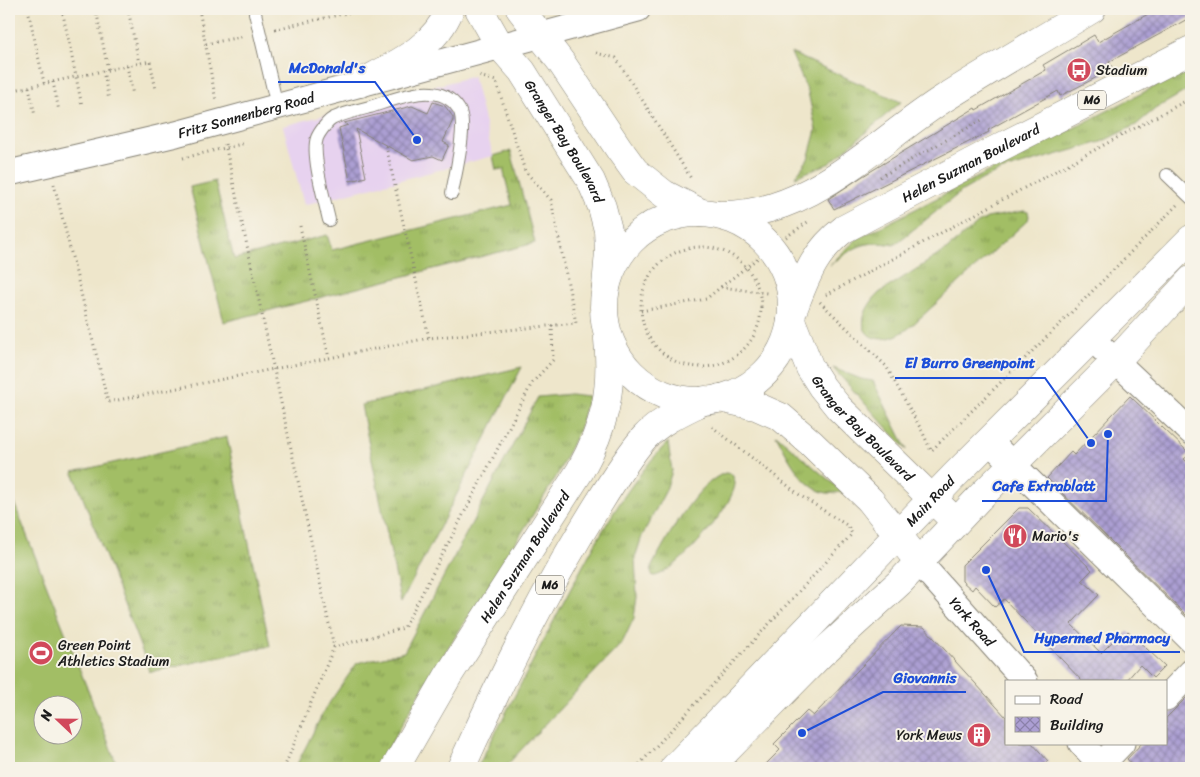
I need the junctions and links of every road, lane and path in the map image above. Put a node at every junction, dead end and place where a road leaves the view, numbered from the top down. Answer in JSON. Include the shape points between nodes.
{"nodes":[{"id":1,"x":28,"y":9,"type":"edge"},
{"id":2,"x":62,"y":9,"type":"edge"},
{"id":3,"x":96,"y":9,"type":"edge"},
{"id":4,"x":128,"y":9,"type":"edge"},
{"id":5,"x":199,"y":9,"type":"edge"},
{"id":6,"x":365,"y":9,"type":"edge"},
{"id":7,"x":450,"y":9,"type":"edge"},
{"id":8,"x":479,"y":9,"type":"edge"},
{"id":9,"x":520,"y":9,"type":"edge"},
{"id":10,"x":638,"y":9,"type":"edge"},
{"id":11,"x":1092,"y":9,"type":"edge"},
{"id":12,"x":255,"y":14,"type":"dead end"},
{"id":13,"x":260,"y":33,"type":"junction"},
{"id":14,"x":540,"y":35,"type":"junction"},
{"id":15,"x":206,"y":44,"type":"junction"},
{"id":16,"x":500,"y":46,"type":"junction"},
{"id":17,"x":1191,"y":50,"type":"edge"},
{"id":18,"x":596,"y":54,"type":"dead end"},
{"id":19,"x":139,"y":63,"type":"junction"},
{"id":20,"x":9,"y":66,"type":"edge"},
{"id":21,"x":127,"y":66,"type":"junction"},
{"id":22,"x":108,"y":70,"type":"junction"},
{"id":23,"x":103,"y":71,"type":"junction"},
{"id":24,"x":76,"y":76,"type":"junction"},
{"id":25,"x":477,"y":76,"type":"dead end"},
{"id":26,"x":53,"y":82,"type":"junction"},
{"id":27,"x":44,"y":83,"type":"junction"},
{"id":28,"x":361,"y":84,"type":"junction"},
{"id":29,"x":29,"y":87,"type":"junction"},
{"id":30,"x":14,"y":90,"type":"junction"},
{"id":31,"x":156,"y":90,"type":"dead end"},
{"id":32,"x":9,"y":91,"type":"edge"},
{"id":33,"x":133,"y":95,"type":"dead end"},
{"id":34,"x":1191,"y":98,"type":"edge"},
{"id":35,"x":109,"y":100,"type":"dead end"},
{"id":36,"x":9,"y":105,"type":"edge"},
{"id":37,"x":82,"y":106,"type":"dead end"},
{"id":38,"x":277,"y":106,"type":"junction"},
{"id":39,"x":59,"y":111,"type":"dead end"},
{"id":40,"x":35,"y":116,"type":"dead end"},
{"id":41,"x":982,"y":120,"type":"dead end"},
{"id":42,"x":12,"y":122,"type":"dead end"},
{"id":43,"x":220,"y":122,"type":"junction"},
{"id":44,"x":386,"y":146,"type":"dead end"},
{"id":45,"x":48,"y":164,"type":"junction"},
{"id":46,"x":9,"y":173,"type":"edge"},
{"id":47,"x":1167,"y":175,"type":"dead end"},
{"id":48,"x":874,"y":181,"type":"dead end"},
{"id":49,"x":696,"y":186,"type":"dead end"},
{"id":50,"x":452,"y":193,"type":"dead end"},
{"id":51,"x":1189,"y":196,"type":"edge"},
{"id":52,"x":709,"y":214,"type":"junction"},
{"id":53,"x":329,"y":220,"type":"dead end"},
{"id":54,"x":300,"y":226,"type":"dead end"},
{"id":55,"x":790,"y":234,"type":"dead end"},
{"id":56,"x":786,"y":237,"type":"dead end"},
{"id":57,"x":1191,"y":239,"type":"edge"},
{"id":58,"x":763,"y":254,"type":"dead end"},
{"id":59,"x":746,"y":268,"type":"junction"},
{"id":60,"x":1191,"y":280,"type":"edge"},
{"id":61,"x":606,"y":287,"type":"junction"},
{"id":62,"x":721,"y":287,"type":"junction"},
{"id":63,"x":759,"y":292,"type":"junction"},
{"id":64,"x":767,"y":293,"type":"dead end"},
{"id":65,"x":641,"y":311,"type":"junction"},
{"id":66,"x":791,"y":318,"type":"junction"},
{"id":67,"x":552,"y":324,"type":"junction"},
{"id":68,"x":608,"y":330,"type":"junction"},
{"id":69,"x":429,"y":338,"type":"junction"},
{"id":70,"x":1091,"y":338,"type":"junction"},
{"id":71,"x":329,"y":358,"type":"junction"},
{"id":72,"x":1116,"y":361,"type":"junction"},
{"id":73,"x":273,"y":369,"type":"junction"},
{"id":74,"x":711,"y":408,"type":"junction"},
{"id":75,"x":1191,"y":432,"type":"edge"},
{"id":76,"x":989,"y":441,"type":"junction"},
{"id":77,"x":1012,"y":464,"type":"junction"},
{"id":78,"x":932,"y":499,"type":"junction"},
{"id":79,"x":956,"y":522,"type":"junction"},
{"id":80,"x":897,"y":535,"type":"junction"},
{"id":81,"x":919,"y":562,"type":"junction"},
{"id":82,"x":1191,"y":640,"type":"edge"},
{"id":83,"x":334,"y":647,"type":"junction"},
{"id":84,"x":1191,"y":674,"type":"edge"},
{"id":85,"x":1024,"y":680,"type":"edge"},
{"id":86,"x":1168,"y":696,"type":"edge"},
{"id":87,"x":1082,"y":744,"type":"edge"},
{"id":88,"x":1121,"y":744,"type":"edge"},
{"id":89,"x":1101,"y":767,"type":"edge"},
{"id":90,"x":284,"y":768,"type":"edge"},
{"id":91,"x":395,"y":768,"type":"edge"},
{"id":92,"x":461,"y":768,"type":"edge"},
{"id":93,"x":636,"y":768,"type":"edge"},
{"id":94,"x":674,"y":768,"type":"edge"},
{"id":95,"x":710,"y":768,"type":"edge"}],
"edges":[{"from":1,"to":27,"type":"path"},
{"from":2,"to":24,"type":"path"},
{"from":3,"to":22,"type":"path"},
{"from":4,"to":19,"type":"path"},
{"from":5,"to":15,"type":"path"},
{"from":6,"to":13,"type":"path"},
{"from":7,"to":28,"type":"main road","via":[[436,34],[412,55]]},
{"from":8,"to":16,"type":"main road","name":"Granger Bay Boulevard"},
{"from":9,"to":14,"type":"main road"},
{"from":10,"to":14,"type":"street","name":"Fritz Sonnenberg Road"},
{"from":11,"to":52,"type":"main road","name":"Helen Suzman Boulevard","number":"M6","via":[[941,100],[845,170],[804,195],[786,203],[734,215]]},
{"from":12,"to":13,"type":"lane"},
{"from":13,"to":15,"type":"path"},
{"from":13,"to":38,"type":"lane"},
{"from":14,"to":16,"type":"street","name":"Fritz Sonnenberg Road"},
{"from":14,"to":52,"type":"main road","via":[[635,171],[664,194]]},
{"from":15,"to":43,"type":"path"},
{"from":16,"to":28,"type":"street","name":"Fritz Sonnenberg Road"},
{"from":16,"to":61,"type":"main road","name":"Granger Bay Boulevard","via":[[522,71],[584,168],[596,193],[606,219],[609,240]]},
{"from":17,"to":66,"type":"main road","name":"Helen Suzman Boulevard","number":"M6","via":[[844,229],[828,242],[811,265]]},
{"from":18,"to":49,"type":"path","via":[[616,58]]},
{"from":19,"to":21,"type":"path"},
{"from":19,"to":31,"type":"path","via":[[150,61]]},
{"from":20,"to":30,"type":"path"},
{"from":21,"to":22,"type":"path"},
{"from":21,"to":33,"type":"path"},
{"from":22,"to":23,"type":"path"},
{"from":23,"to":24,"type":"path"},
{"from":23,"to":35,"type":"path"},
{"from":24,"to":26,"type":"path"},
{"from":24,"to":37,"type":"path"},
{"from":25,"to":67,"type":"path","via":[[496,81],[524,171],[551,200],[576,323]]},
{"from":26,"to":27,"type":"path"},
{"from":26,"to":39,"type":"path"},
{"from":27,"to":29,"type":"path"},
{"from":28,"to":38,"type":"street","name":"Fritz Sonnenberg Road"},
{"from":29,"to":30,"type":"path"},
{"from":29,"to":40,"type":"path"},
{"from":30,"to":32,"type":"path"},
{"from":34,"to":51,"type":"path","via":[[817,300],[886,366],[931,452]]},
{"from":36,"to":42,"type":"path"},
{"from":38,"to":43,"type":"street","name":"Fritz Sonnenberg Road"},
{"from":41,"to":48,"type":"path"},
{"from":43,"to":45,"type":"street","name":"Fritz Sonnenberg Road"},
{"from":43,"to":73,"type":"path"},
{"from":44,"to":69,"type":"path"},
{"from":45,"to":46,"type":"street","name":"Fritz Sonnenberg Road"},
{"from":45,"to":73,"type":"path","via":[[108,402]]},
{"from":47,"to":51,"type":"lane"},
{"from":50,"to":53,"type":"lane","via":[[463,128],[459,108],[437,93],[410,94],[332,118],[317,138],[315,152]]},
{"from":52,"to":61,"type":"main road","name":"Helen Suzman Boulevard","number":"M6","via":[[670,218],[642,232],[620,255]]},
{"from":52,"to":66,"type":"main road","name":"Helen Suzman Boulevard","number":"M6","via":[[748,228],[774,252],[787,279]]},
{"from":54,"to":71,"type":"path"},
{"from":55,"to":56,"type":"path"},
{"from":57,"to":70,"type":"main road","name":"Main Road"},
{"from":58,"to":59,"type":"path"},
{"from":59,"to":62,"type":"path"},
{"from":59,"to":63,"type":"path"},
{"from":59,"to":65,"type":"path","via":[[730,255],[707,247],[678,251],[654,269],[646,282]]},
{"from":60,"to":72,"type":"main road"},
{"from":61,"to":68,"type":"main road","name":"Helen Suzman Boulevard","number":"M6","via":[[604,313]]},
{"from":62,"to":63,"type":"path"},
{"from":62,"to":65,"type":"path","via":[[706,300]]},
{"from":63,"to":64,"type":"path"},
{"from":63,"to":65,"type":"path","via":[[760,317],[751,339],[735,356],[713,366],[687,365],[664,355],[648,335]]},
{"from":66,"to":74,"type":"main road","name":"Helen Suzman Boulevard","number":"M6","via":[[783,346],[767,370]]},
{"from":66,"to":78,"type":"main road","name":"Granger Bay Boulevard","via":[[810,368],[833,401]]},
{"from":67,"to":69,"type":"path"},
{"from":67,"to":83,"type":"path","via":[[553,360],[532,383],[404,628]]},
{"from":68,"to":74,"type":"main road","name":"Helen Suzman Boulevard","number":"M6","via":[[620,359],[640,381],[655,390]]},
{"from":68,"to":91,"type":"main road","name":"Helen Suzman Boulevard","number":"M6","via":[[608,398],[594,443],[580,471],[448,676]]},
{"from":69,"to":71,"type":"path"},
{"from":70,"to":72,"type":"street"},
{"from":70,"to":76,"type":"main road","name":"Main Road"},
{"from":71,"to":73,"type":"path"},
{"from":72,"to":75,"type":"street"},
{"from":72,"to":77,"type":"main road"},
{"from":73,"to":83,"type":"path"},
{"from":74,"to":80,"type":"main road","via":[[756,406],[781,417],[870,500]]},
{"from":74,"to":92,"type":"main road","name":"Helen Suzman Boulevard","number":"M6","via":[[667,419],[644,438],[572,546],[528,625]]},
{"from":74,"to":93,"type":"path","via":[[801,496],[848,526],[852,534]]},
{"from":76,"to":77,"type":"street"},
{"from":76,"to":78,"type":"main road","name":"Main Road"},
{"from":77,"to":79,"type":"main road"},
{"from":77,"to":82,"type":"street"},
{"from":78,"to":79,"type":"main road","name":"Granger Bay Boulevard"},
{"from":78,"to":80,"type":"main road","name":"Main Road"},
{"from":79,"to":81,"type":"main road"},
{"from":80,"to":81,"type":"main road"},
{"from":80,"to":94,"type":"main road","name":"Main Road"},
{"from":81,"to":85,"type":"street","name":"York Road"},
{"from":81,"to":95,"type":"main road","via":[[820,655]]},
{"from":83,"to":90,"type":"path"},
{"from":84,"to":86,"type":"street"},
{"from":87,"to":89,"type":"street"},
{"from":88,"to":89,"type":"street"}]}
